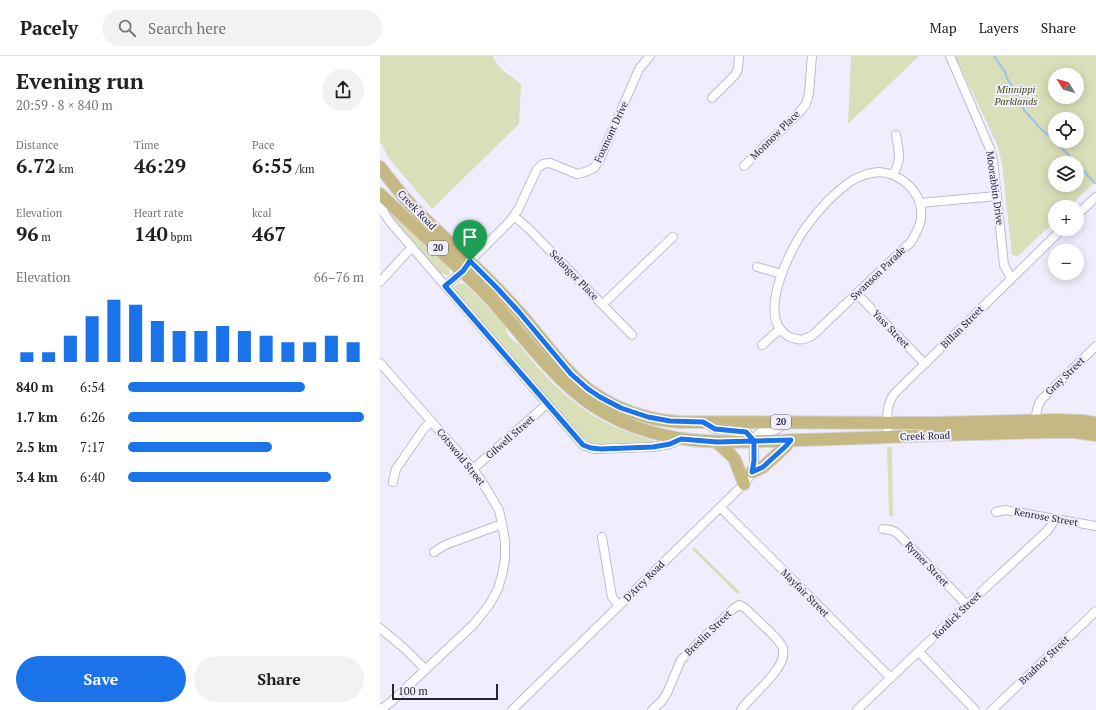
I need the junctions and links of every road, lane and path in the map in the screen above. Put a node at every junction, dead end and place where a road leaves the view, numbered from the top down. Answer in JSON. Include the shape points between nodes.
{"nodes":[{"id":1,"x":650,"y":56,"type":"edge"},
{"id":2,"x":739,"y":56,"type":"edge"},
{"id":3,"x":812,"y":56,"type":"edge"},
{"id":4,"x":950,"y":56,"type":"edge"},
{"id":5,"x":712,"y":98,"type":"dead end"},
{"id":6,"x":896,"y":135,"type":"dead end"},
{"id":7,"x":744,"y":166,"type":"dead end"},
{"id":8,"x":380,"y":167,"type":"edge"},
{"id":9,"x":894,"y":175,"type":"junction"},
{"id":10,"x":380,"y":194,"type":"edge"},
{"id":11,"x":997,"y":196,"type":"junction"},
{"id":12,"x":1096,"y":197,"type":"edge"},
{"id":13,"x":380,"y":200,"type":"edge"},
{"id":14,"x":920,"y":203,"type":"junction"},
{"id":15,"x":1084,"y":208,"type":"edge"},
{"id":16,"x":514,"y":216,"type":"junction"},
{"id":17,"x":1055,"y":236,"type":"edge"},
{"id":18,"x":673,"y":237,"type":"dead end"},
{"id":19,"x":412,"y":247,"type":"junction"},
{"id":20,"x":466,"y":266,"type":"junction"},
{"id":21,"x":757,"y":267,"type":"dead end"},
{"id":22,"x":782,"y":274,"type":"junction"},
{"id":23,"x":1011,"y":278,"type":"junction"},
{"id":24,"x":380,"y":282,"type":"edge"},
{"id":25,"x":445,"y":286,"type":"junction"},
{"id":26,"x":857,"y":294,"type":"junction"},
{"id":27,"x":603,"y":304,"type":"junction"},
{"id":28,"x":780,"y":329,"type":"junction"},
{"id":29,"x":632,"y":335,"type":"dead end"},
{"id":30,"x":762,"y":345,"type":"dead end"},
{"id":31,"x":1096,"y":346,"type":"edge"},
{"id":32,"x":380,"y":363,"type":"edge"},
{"id":33,"x":925,"y":364,"type":"junction"},
{"id":34,"x":547,"y":404,"type":"junction"},
{"id":35,"x":431,"y":421,"type":"junction"},
{"id":36,"x":703,"y":422,"type":"junction"},
{"id":37,"x":784,"y":422,"type":"junction"},
{"id":38,"x":887,"y":423,"type":"junction"},
{"id":39,"x":1096,"y":423,"type":"edge"},
{"id":40,"x":1035,"y":426,"type":"junction"},
{"id":41,"x":1096,"y":435,"type":"edge"},
{"id":42,"x":888,"y":437,"type":"junction"},
{"id":43,"x":681,"y":439,"type":"junction"},
{"id":44,"x":791,"y":440,"type":"junction"},
{"id":45,"x":754,"y":441,"type":"junction"},
{"id":46,"x":717,"y":442,"type":"junction"},
{"id":47,"x":473,"y":469,"type":"junction"},
{"id":48,"x":752,"y":472,"type":"junction"},
{"id":49,"x":393,"y":482,"type":"dead end"},
{"id":50,"x":744,"y":484,"type":"junction"},
{"id":51,"x":720,"y":507,"type":"junction"},
{"id":52,"x":996,"y":512,"type":"dead end"},
{"id":53,"x":1053,"y":518,"type":"junction"},
{"id":54,"x":502,"y":524,"type":"junction"},
{"id":55,"x":1096,"y":526,"type":"edge"},
{"id":56,"x":883,"y":529,"type":"dead end"},
{"id":57,"x":602,"y":537,"type":"dead end"},
{"id":58,"x":434,"y":552,"type":"dead end"},
{"id":59,"x":967,"y":605,"type":"junction"},
{"id":60,"x":619,"y":606,"type":"junction"},
{"id":61,"x":1096,"y":611,"type":"edge"},
{"id":62,"x":380,"y":628,"type":"edge"},
{"id":63,"x":919,"y":652,"type":"junction"},
{"id":64,"x":426,"y":670,"type":"junction"},
{"id":65,"x":891,"y":678,"type":"junction"},
{"id":66,"x":380,"y":710,"type":"edge"},
{"id":67,"x":512,"y":710,"type":"edge"},
{"id":68,"x":652,"y":710,"type":"edge"},
{"id":69,"x":741,"y":710,"type":"edge"},
{"id":70,"x":857,"y":710,"type":"edge"},
{"id":71,"x":974,"y":710,"type":"edge"},
{"id":72,"x":992,"y":710,"type":"edge"}],
"edges":[{"from":1,"to":16,"type":"street","name":"Foxmont Drive","via":[[640,69],[594,168],[577,174],[550,163],[543,164],[537,169]]},
{"from":2,"to":5,"type":"street","via":[[735,76]]},
{"from":3,"to":7,"type":"street","name":"Monnow Place","via":[[806,104]]},
{"from":4,"to":11,"type":"street","name":"Moorabbin Drive","via":[[990,148]]},
{"from":6,"to":9,"type":"street","via":[[900,156]]},
{"from":8,"to":20,"type":"main road","name":"Creek Road","number":"20"},
{"from":9,"to":14,"type":"street","via":[[905,182]]},
{"from":9,"to":22,"type":"street","via":[[867,173],[840,190],[805,228]]},
{"from":10,"to":20,"type":"main road","name":"Creek Road","number":"20"},
{"from":11,"to":14,"type":"street"},
{"from":11,"to":23,"type":"street","name":"Moorabbin Drive","via":[[1004,265]]},
{"from":12,"to":15,"type":"street"},
{"from":13,"to":19,"type":"street","name":"Creek Road","via":[[390,222]]},
{"from":14,"to":26,"type":"street","name":"Swanson Parade","via":[[921,220],[911,242]]},
{"from":16,"to":20,"type":"street","name":"Foxmont Drive"},
{"from":16,"to":27,"type":"street","name":"Selangor Place"},
{"from":17,"to":23,"type":"street","name":"Billan Street"},
{"from":18,"to":27,"type":"street"},
{"from":19,"to":24,"type":"street"},
{"from":19,"to":25,"type":"street","name":"Creek Road"},
{"from":20,"to":25,"type":"street","name":"Foxmont Drive"},
{"from":20,"to":36,"type":"main road","name":"Creek Road","number":"20","via":[[497,288],[571,374],[593,393],[638,415],[664,420]]},
{"from":20,"to":43,"type":"main road","name":"Creek Road","number":"20","via":[[552,370],[575,393],[623,422]]},
{"from":21,"to":22,"type":"street"},
{"from":22,"to":28,"type":"street","via":[[774,312]]},
{"from":23,"to":33,"type":"street","name":"Billan Street"},
{"from":25,"to":34,"type":"street","name":"Creek Road"},
{"from":26,"to":28,"type":"street","name":"Swanson Parade","via":[[807,339],[797,340]]},
{"from":26,"to":33,"type":"street","name":"Yass Street"},
{"from":27,"to":29,"type":"street","name":"Selangor Place"},
{"from":28,"to":30,"type":"street"},
{"from":31,"to":40,"type":"street","name":"Gray Street","via":[[1041,400]]},
{"from":32,"to":35,"type":"street","name":"Cotswold Street"},
{"from":33,"to":38,"type":"street","name":"Billan Street","via":[[892,396]]},
{"from":34,"to":43,"type":"street","name":"Creek Road","via":[[580,443],[587,447],[653,447]]},
{"from":34,"to":47,"type":"street","name":"Gilwell Street"},
{"from":35,"to":47,"type":"street","name":"Cotswold Street"},
{"from":35,"to":49,"type":"street","via":[[396,469]]},
{"from":36,"to":37,"type":"main road","name":"Creek Road","number":"20"},
{"from":36,"to":45,"type":"street","name":"Creek Road","via":[[715,429],[744,432]]},
{"from":37,"to":38,"type":"main road","name":"Creek Road","number":"20"},
{"from":37,"to":45,"type":"street","via":[[776,430],[759,433]]},
{"from":38,"to":40,"type":"main road","name":"Creek Road","number":"20","via":[[959,422]]},
{"from":38,"to":42,"type":"street","name":"Billan Street"},
{"from":39,"to":40,"type":"main road","name":"Creek Road","number":"20","via":[[1058,420]]},
{"from":40,"to":41,"type":"main road","name":"Creek Road","number":"20"},
{"from":40,"to":42,"type":"main road","name":"Creek Road","number":"20"},
{"from":42,"to":44,"type":"main road","name":"Creek Road","number":"20"},
{"from":43,"to":46,"type":"main road","name":"Creek Road","number":"20"},
{"from":44,"to":45,"type":"main road","name":"Creek Road","number":"20"},
{"from":44,"to":48,"type":"main road","via":[[763,467]]},
{"from":45,"to":46,"type":"main road","name":"Creek Road","number":"20"},
{"from":45,"to":48,"type":"street","name":"D'Arcy Road"},
{"from":46,"to":50,"type":"main road","via":[[735,460]]},
{"from":47,"to":54,"type":"street","name":"Cotswold Street","via":[[499,510]]},
{"from":48,"to":50,"type":"street","name":"D'Arcy Road"},
{"from":50,"to":51,"type":"street","name":"D'Arcy Road"},
{"from":51,"to":60,"type":"street","name":"D'Arcy Road"},
{"from":51,"to":65,"type":"street","name":"Mayfair Street"},
{"from":52,"to":53,"type":"street","name":"Kenrose Street","via":[[1005,510]]},
{"from":53,"to":55,"type":"street","name":"Kenrose Street"},
{"from":53,"to":59,"type":"street","name":"Kordick Street","via":[[1047,531]]},
{"from":54,"to":58,"type":"street","via":[[445,545]]},
{"from":54,"to":64,"type":"street","name":"Cotswold Street","via":[[505,559],[498,589],[474,624]]},
{"from":56,"to":59,"type":"street","name":"Rymer Street","via":[[897,533]]},
{"from":57,"to":60,"type":"street","via":[[612,597]]},
{"from":59,"to":63,"type":"street","name":"Kordick Street"},
{"from":60,"to":67,"type":"street","name":"D'Arcy Road"},
{"from":61,"to":72,"type":"street","name":"Bradnor Street"},
{"from":62,"to":64,"type":"street"},
{"from":63,"to":65,"type":"street","name":"Kordick Street"},
{"from":63,"to":71,"type":"street"},
{"from":64,"to":66,"type":"street","name":"Cotswold Street"},
{"from":65,"to":70,"type":"street","name":"Kordick Street"},
{"from":68,"to":69,"type":"street","name":"Breslin Street","via":[[667,693],[681,660],[739,605],[746,608],[781,643],[784,651],[781,663],[773,676]]}]}
